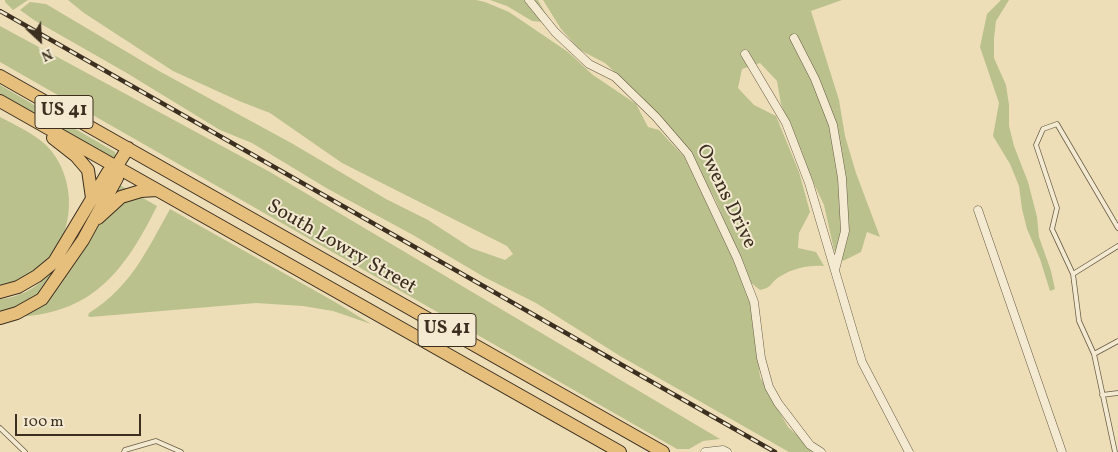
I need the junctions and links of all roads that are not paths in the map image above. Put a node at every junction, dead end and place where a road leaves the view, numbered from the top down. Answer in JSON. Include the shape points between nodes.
{"nodes":[{"id":1,"x":529,"y":0,"type":"edge"},
{"id":2,"x":794,"y":38,"type":"dead end"},
{"id":3,"x":745,"y":54,"type":"dead end"},
{"id":4,"x":0,"y":76,"type":"edge"},
{"id":5,"x":0,"y":101,"type":"edge"},
{"id":6,"x":16,"y":109,"type":"junction"},
{"id":7,"x":128,"y":148,"type":"junction"},
{"id":8,"x":114,"y":169,"type":"junction"},
{"id":9,"x":157,"y":190,"type":"junction"},
{"id":10,"x":92,"y":198,"type":"junction"},
{"id":11,"x":978,"y":210,"type":"dead end"},
{"id":12,"x":91,"y":225,"type":"junction"},
{"id":13,"x":1118,"y":228,"type":"edge"},
{"id":14,"x":1118,"y":246,"type":"edge"},
{"id":15,"x":835,"y":272,"type":"junction"},
{"id":16,"x":1073,"y":274,"type":"junction"},
{"id":17,"x":0,"y":292,"type":"edge"},
{"id":18,"x":0,"y":318,"type":"edge"},
{"id":19,"x":1118,"y":341,"type":"edge"},
{"id":20,"x":1094,"y":354,"type":"junction"},
{"id":21,"x":1118,"y":393,"type":"edge"},
{"id":22,"x":1102,"y":395,"type":"junction"},
{"id":23,"x":0,"y":428,"type":"edge"},
{"id":24,"x":25,"y":452,"type":"edge"},
{"id":25,"x":124,"y":452,"type":"edge"},
{"id":26,"x":181,"y":452,"type":"edge"},
{"id":27,"x":620,"y":452,"type":"edge"},
{"id":28,"x":663,"y":452,"type":"edge"},
{"id":29,"x":705,"y":452,"type":"edge"},
{"id":30,"x":727,"y":452,"type":"edge"},
{"id":31,"x":821,"y":452,"type":"edge"},
{"id":32,"x":909,"y":452,"type":"edge"},
{"id":33,"x":1062,"y":452,"type":"edge"},
{"id":34,"x":1115,"y":452,"type":"edge"}],
"edges":[{"from":1,"to":31,"type":"street","name":"Owens Drive","via":[[555,32],[589,64],[614,78],[656,117],[688,154],[754,302],[761,358],[769,387],[810,445]]},
{"from":2,"to":15,"type":"street","via":[[833,125],[842,178],[845,230]]},
{"from":3,"to":15,"type":"street","via":[[786,123],[809,183]]},
{"from":4,"to":7,"type":"main road","name":"South Lowry Street","number":"US 41"},
{"from":5,"to":6,"type":"main road","number":"US 41"},
{"from":6,"to":8,"type":"main road","number":"US 41"},
{"from":6,"to":10,"type":"main road","via":[[27,122],[76,156],[88,170]]},
{"from":7,"to":8,"type":"main road"},
{"from":7,"to":28,"type":"main road","name":"South Lowry Street","number":"US 41"},
{"from":8,"to":9,"type":"main road","number":"US 41"},
{"from":8,"to":10,"type":"main road","via":[[108,172]]},
{"from":8,"to":12,"type":"main road","via":[[117,178]]},
{"from":9,"to":12,"type":"main road","via":[[121,197]]},
{"from":9,"to":27,"type":"main road","number":"US 41"},
{"from":10,"to":17,"type":"main road","via":[[54,262],[18,287]]},
{"from":11,"to":33,"type":"street"},
{"from":12,"to":18,"type":"main road","via":[[42,299]]},
{"from":13,"to":16,"type":"lane","via":[[1057,124],[1043,130],[1036,145],[1057,208],[1052,229]]},
{"from":14,"to":16,"type":"lane"},
{"from":15,"to":32,"type":"street","via":[[862,362]]},
{"from":16,"to":20,"type":"lane","via":[[1079,321]]},
{"from":19,"to":20,"type":"lane"},
{"from":20,"to":22,"type":"lane"},
{"from":21,"to":22,"type":"lane"},
{"from":22,"to":34,"type":"lane"},
{"from":23,"to":24,"type":"lane"},
{"from":25,"to":26,"type":"lane","via":[[156,441]]},
{"from":29,"to":30,"type":"street"}]}
